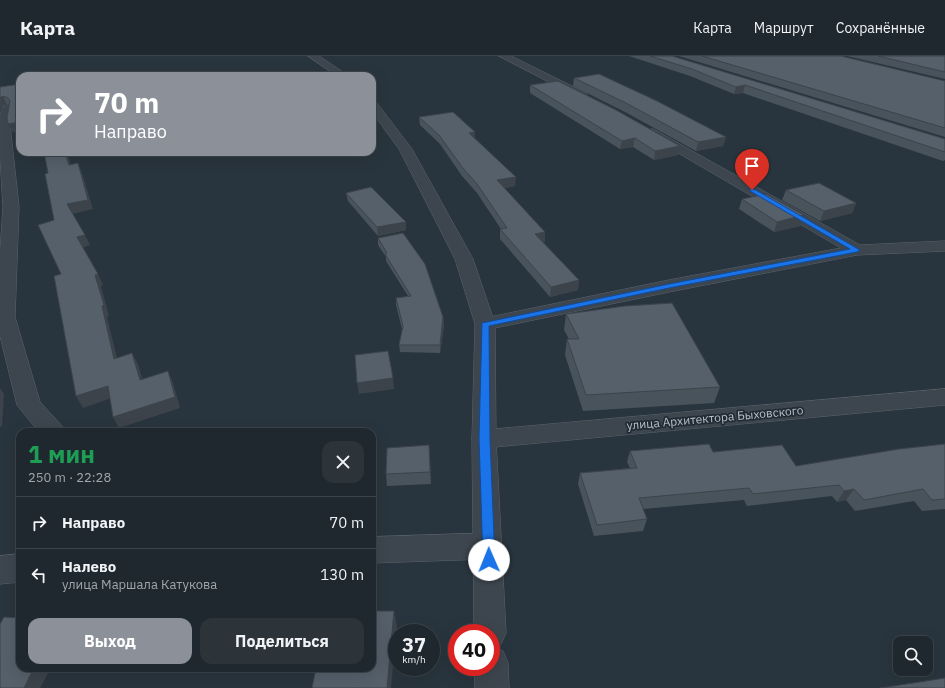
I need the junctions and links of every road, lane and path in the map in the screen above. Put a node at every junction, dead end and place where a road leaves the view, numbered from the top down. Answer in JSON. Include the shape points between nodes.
{"nodes":[{"id":1,"x":313,"y":56,"type":"edge"},
{"id":2,"x":504,"y":56,"type":"edge"},
{"id":3,"x":338,"y":72,"type":"edge"},
{"id":4,"x":593,"y":101,"type":"edge"},
{"id":5,"x":376,"y":109,"type":"edge"},
{"id":6,"x":4,"y":120,"type":"edge"},
{"id":7,"x":641,"y":126,"type":"edge"},
{"id":8,"x":945,"y":246,"type":"edge"},
{"id":9,"x":857,"y":250,"type":"junction"},
{"id":10,"x":485,"y":324,"type":"junction"},
{"id":11,"x":945,"y":397,"type":"edge"},
{"id":12,"x":49,"y":428,"type":"edge"},
{"id":13,"x":484,"y":439,"type":"junction"},
{"id":14,"x":488,"y":546,"type":"junction"},
{"id":15,"x":376,"y":550,"type":"edge"},
{"id":16,"x":490,"y":624,"type":"edge"},
{"id":17,"x":492,"y":676,"type":"edge"},
{"id":18,"x":492,"y":688,"type":"edge"}],
"edges":[{"from":1,"to":3,"type":"street"},
{"from":2,"to":4,"type":"street"},
{"from":5,"to":10,"type":"street","via":[[405,149],[464,259]]},
{"from":6,"to":12,"type":"street","via":[[11,207],[5,317],[29,405]]},
{"from":7,"to":9,"type":"street"},
{"from":8,"to":9,"type":"street"},
{"from":9,"to":10,"type":"street"},
{"from":10,"to":13,"type":"street"},
{"from":11,"to":13,"type":"street","name":"улица Архитектора Быховского"},
{"from":13,"to":14,"type":"street"},
{"from":14,"to":15,"type":"street"},
{"from":14,"to":16,"type":"street"},
{"from":17,"to":18,"type":"street"}]}
